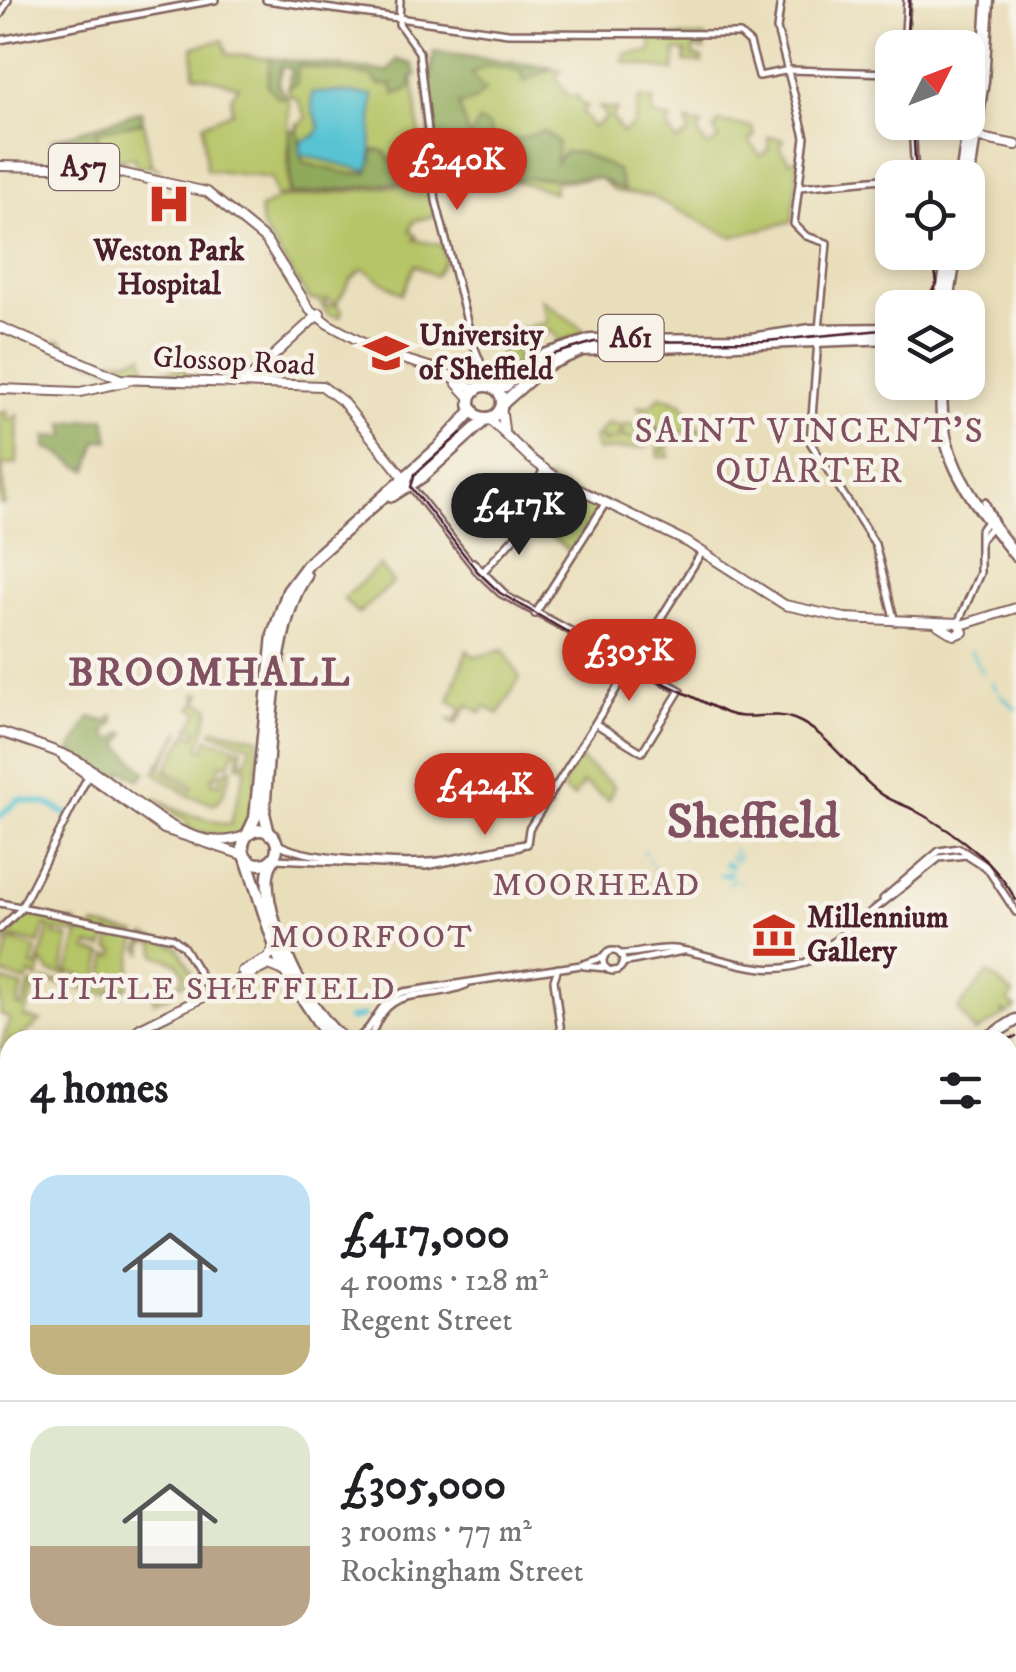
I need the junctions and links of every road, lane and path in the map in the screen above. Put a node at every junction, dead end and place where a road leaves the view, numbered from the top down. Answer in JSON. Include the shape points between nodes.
{"nodes":[{"id":1,"x":8,"y":0,"type":"edge"},
{"id":2,"x":215,"y":0,"type":"edge"},
{"id":3,"x":266,"y":0,"type":"edge"},
{"id":4,"x":400,"y":0,"type":"edge"},
{"id":5,"x":780,"y":0,"type":"edge"},
{"id":6,"x":907,"y":0,"type":"edge"},
{"id":7,"x":986,"y":1,"type":"edge"},
{"id":8,"x":0,"y":14,"type":"edge"},
{"id":9,"x":398,"y":18,"type":"junction"},
{"id":10,"x":905,"y":30,"type":"edge"},
{"id":11,"x":981,"y":30,"type":"edge"},
{"id":12,"x":982,"y":30,"type":"edge"},
{"id":13,"x":0,"y":40,"type":"edge"},
{"id":14,"x":790,"y":70,"type":"junction"},
{"id":15,"x":875,"y":72,"type":"edge"},
{"id":16,"x":985,"y":139,"type":"edge"},
{"id":17,"x":970,"y":140,"type":"edge"},
{"id":18,"x":974,"y":140,"type":"edge"},
{"id":19,"x":1003,"y":143,"type":"junction"},
{"id":20,"x":1016,"y":145,"type":"edge"},
{"id":21,"x":969,"y":151,"type":"junction"},
{"id":22,"x":966,"y":160,"type":"edge"},
{"id":23,"x":969,"y":160,"type":"edge"},
{"id":24,"x":0,"y":166,"type":"edge"},
{"id":25,"x":875,"y":180,"type":"edge"},
{"id":26,"x":800,"y":187,"type":"junction"},
{"id":27,"x":950,"y":272,"type":"joint"},
{"id":28,"x":942,"y":290,"type":"edge"},
{"id":29,"x":950,"y":290,"type":"edge"},
{"id":30,"x":318,"y":314,"type":"junction"},
{"id":31,"x":328,"y":324,"type":"junction"},
{"id":32,"x":306,"y":325,"type":"junction"},
{"id":33,"x":0,"y":326,"type":"edge"},
{"id":34,"x":822,"y":329,"type":"junction"},
{"id":35,"x":875,"y":329,"type":"edge"},
{"id":36,"x":875,"y":336,"type":"edge"},
{"id":37,"x":366,"y":343,"type":"junction"},
{"id":38,"x":481,"y":368,"type":"junction"},
{"id":39,"x":98,"y":372,"type":"junction"},
{"id":40,"x":114,"y":377,"type":"junction"},
{"id":41,"x":134,"y":380,"type":"junction"},
{"id":42,"x":249,"y":383,"type":"junction"},
{"id":43,"x":93,"y":388,"type":"junction"},
{"id":44,"x":0,"y":389,"type":"edge"},
{"id":45,"x":481,"y":394,"type":"junction"},
{"id":46,"x":943,"y":400,"type":"edge"},
{"id":47,"x":944,"y":400,"type":"edge"},
{"id":48,"x":502,"y":406,"type":"junction"},
{"id":49,"x":488,"y":418,"type":"junction"},
{"id":50,"x":506,"y":433,"type":"junction"},
{"id":51,"x":542,"y":468,"type":"junction"},
{"id":52,"x":407,"y":481,"type":"junction"},
{"id":53,"x":985,"y":502,"type":"junction"},
{"id":54,"x":605,"y":504,"type":"junction"},
{"id":55,"x":991,"y":522,"type":"junction"},
{"id":56,"x":980,"y":541,"type":"junction"},
{"id":57,"x":1016,"y":547,"type":"edge"},
{"id":58,"x":702,"y":552,"type":"junction"},
{"id":59,"x":1016,"y":556,"type":"edge"},
{"id":60,"x":481,"y":574,"type":"junction"},
{"id":61,"x":291,"y":592,"type":"junction"},
{"id":62,"x":1014,"y":606,"type":"edge"},
{"id":63,"x":535,"y":614,"type":"junction"},
{"id":64,"x":895,"y":622,"type":"junction"},
{"id":65,"x":957,"y":627,"type":"junction"},
{"id":66,"x":632,"y":666,"type":"junction"},
{"id":67,"x":596,"y":724,"type":"junction"},
{"id":68,"x":0,"y":732,"type":"edge"},
{"id":69,"x":91,"y":777,"type":"junction"},
{"id":70,"x":172,"y":830,"type":"junction"},
{"id":71,"x":247,"y":834,"type":"junction"},
{"id":72,"x":272,"y":838,"type":"junction"},
{"id":73,"x":245,"y":857,"type":"junction"},
{"id":74,"x":274,"y":860,"type":"junction"},
{"id":75,"x":395,"y":862,"type":"junction"},
{"id":76,"x":988,"y":870,"type":"junction"},
{"id":77,"x":897,"y":889,"type":"junction"},
{"id":78,"x":0,"y":903,"type":"edge"},
{"id":79,"x":22,"y":908,"type":"junction"},
{"id":80,"x":37,"y":911,"type":"junction"},
{"id":81,"x":1016,"y":912,"type":"edge"},
{"id":82,"x":14,"y":917,"type":"junction"},
{"id":83,"x":0,"y":930,"type":"edge"},
{"id":84,"x":282,"y":950,"type":"junction"},
{"id":85,"x":683,"y":951,"type":"junction"},
{"id":86,"x":620,"y":954,"type":"junction"},
{"id":87,"x":604,"y":957,"type":"junction"},
{"id":88,"x":622,"y":963,"type":"junction"},
{"id":89,"x":581,"y":965,"type":"junction"},
{"id":90,"x":558,"y":968,"type":"junction"},
{"id":91,"x":606,"y":968,"type":"junction"},
{"id":92,"x":284,"y":971,"type":"junction"},
{"id":93,"x":545,"y":971,"type":"junction"},
{"id":94,"x":203,"y":980,"type":"junction"},
{"id":95,"x":554,"y":980,"type":"junction"},
{"id":96,"x":221,"y":984,"type":"junction"},
{"id":97,"x":468,"y":984,"type":"junction"},
{"id":98,"x":427,"y":988,"type":"junction"},
{"id":99,"x":415,"y":991,"type":"junction"},
{"id":100,"x":438,"y":991,"type":"junction"},
{"id":101,"x":211,"y":992,"type":"junction"},
{"id":102,"x":143,"y":1030,"type":"edge"},
{"id":103,"x":323,"y":1030,"type":"edge"},
{"id":104,"x":332,"y":1030,"type":"edge"},
{"id":105,"x":368,"y":1030,"type":"edge"},
{"id":106,"x":374,"y":1030,"type":"edge"},
{"id":107,"x":561,"y":1030,"type":"edge"}],
"edges":[{"from":1,"to":8,"type":"street"},
{"from":2,"to":13,"type":"street"},
{"from":3,"to":9,"type":"street"},
{"from":4,"to":9,"type":"street"},
{"from":5,"to":14,"type":"street","via":[[778,25]]},
{"from":6,"to":10,"type":"street"},
{"from":7,"to":11,"type":"highway"},
{"from":7,"to":12,"type":"highway"},
{"from":9,"to":14,"type":"street","via":[[508,33],[740,34],[750,43],[759,76]]},
{"from":9,"to":38,"type":"street","via":[[418,47],[432,187]]},
{"from":14,"to":15,"type":"street"},
{"from":14,"to":26,"type":"street","via":[[806,137]]},
{"from":16,"to":19,"type":"main road"},
{"from":17,"to":21,"type":"highway"},
{"from":18,"to":21,"type":"highway"},
{"from":19,"to":20,"type":"main road"},
{"from":19,"to":21,"type":"main road"},
{"from":21,"to":22,"type":"highway"},
{"from":21,"to":23,"type":"highway"},
{"from":24,"to":30,"type":"main road","number":"A57","via":[[98,168],[203,190],[266,240]]},
{"from":25,"to":26,"type":"street"},
{"from":26,"to":34,"type":"street","via":[[794,222],[806,236],[827,243]]},
{"from":27,"to":28,"type":"highway"},
{"from":27,"to":29,"type":"highway"},
{"from":30,"to":31,"type":"main road","number":"A57"},
{"from":30,"to":32,"type":"main road"},
{"from":30,"to":37,"type":"main road","number":"A57"},
{"from":31,"to":32,"type":"main road"},
{"from":31,"to":37,"type":"main road","number":"A57"},
{"from":32,"to":42,"type":"main road"},
{"from":33,"to":39,"type":"main road","name":"Glossop Road"},
{"from":34,"to":35,"type":"highway","number":"A61"},
{"from":34,"to":36,"type":"highway","number":"A61"},
{"from":34,"to":45,"type":"highway","number":"A61","via":[[758,338],[587,340],[544,355],[505,386]]},
{"from":34,"to":48,"type":"highway","number":"A61","via":[[582,350],[545,366]]},
{"from":34,"to":64,"type":"street","via":[[811,444],[873,539]]},
{"from":37,"to":45,"type":"main road","number":"A57"},
{"from":38,"to":45,"type":"street"},
{"from":38,"to":45,"type":"street"},
{"from":39,"to":40,"type":"main road","name":"Glossop Road"},
{"from":39,"to":43,"type":"main road"},
{"from":40,"to":41,"type":"main road","name":"Glossop Road"},
{"from":40,"to":43,"type":"main road"},
{"from":41,"to":42,"type":"main road","name":"Glossop Road"},
{"from":41,"to":43,"type":"main road"},
{"from":42,"to":52,"type":"main road","name":"Glossop Road","via":[[315,385],[333,392]]},
{"from":43,"to":44,"type":"main road"},
{"from":45,"to":48,"type":"highway"},
{"from":45,"to":49,"type":"highway"},
{"from":45,"to":52,"type":"highway","number":"A61"},
{"from":46,"to":55,"type":"highway","via":[[945,448]]},
{"from":47,"to":53,"type":"highway","via":[[948,442]]},
{"from":48,"to":49,"type":"highway"},
{"from":48,"to":50,"type":"main road"},
{"from":49,"to":50,"type":"main road"},
{"from":49,"to":52,"type":"highway","number":"A61"},
{"from":50,"to":51,"type":"main road"},
{"from":51,"to":54,"type":"main road"},
{"from":51,"to":60,"type":"street","via":[[524,513],[531,519]]},
{"from":52,"to":60,"type":"street","name":"Glossop Road"},
{"from":52,"to":61,"type":"highway","number":"A61","via":[[309,563]]},
{"from":53,"to":55,"type":"street"},
{"from":53,"to":57,"type":"highway"},
{"from":54,"to":58,"type":"main road"},
{"from":54,"to":63,"type":"street"},
{"from":55,"to":56,"type":"street"},
{"from":55,"to":56,"type":"street"},
{"from":55,"to":59,"type":"highway"},
{"from":56,"to":65,"type":"street","via":[[981,571]]},
{"from":58,"to":64,"type":"main road","via":[[787,608]]},
{"from":58,"to":66,"type":"street"},
{"from":60,"to":63,"type":"street","name":"Glossop Road"},
{"from":61,"to":71,"type":"highway","number":"A61","via":[[273,636],[256,818]]},
{"from":61,"to":72,"type":"highway","number":"A61","via":[[265,804]]},
{"from":62,"to":65,"type":"main road"},
{"from":63,"to":66,"type":"street","name":"Glossop Road"},
{"from":64,"to":65,"type":"main road"},
{"from":66,"to":67,"type":"street"},
{"from":66,"to":67,"type":"street","name":"Glossop Road","via":[[680,690],[642,752]]},
{"from":67,"to":75,"type":"street","via":[[529,829],[527,844]]},
{"from":68,"to":69,"type":"main road","via":[[61,755]]},
{"from":69,"to":70,"type":"main road"},
{"from":69,"to":70,"type":"main road"},
{"from":69,"to":79,"type":"street"},
{"from":70,"to":71,"type":"main road","via":[[224,839]]},
{"from":70,"to":73,"type":"main road"},
{"from":71,"to":72,"type":"highway"},
{"from":71,"to":73,"type":"highway","number":"A61"},
{"from":72,"to":74,"type":"highway","number":"A61"},
{"from":72,"to":75,"type":"street","via":[[289,850]]},
{"from":73,"to":74,"type":"highway","via":[[258,864]]},
{"from":73,"to":84,"type":"highway","number":"A61"},
{"from":74,"to":75,"type":"street"},
{"from":74,"to":84,"type":"highway","number":"A61","via":[[266,883]]},
{"from":76,"to":77,"type":"street","via":[[954,854]]},
{"from":76,"to":77,"type":"street","via":[[968,851],[943,849]]},
{"from":76,"to":81,"type":"street"},
{"from":77,"to":85,"type":"street","via":[[794,968]]},
{"from":78,"to":79,"type":"street"},
{"from":79,"to":80,"type":"street"},
{"from":79,"to":82,"type":"street"},
{"from":80,"to":82,"type":"street"},
{"from":80,"to":94,"type":"street","via":[[175,939]]},
{"from":82,"to":83,"type":"street"},
{"from":84,"to":92,"type":"highway","number":"A61"},
{"from":84,"to":96,"type":"main road"},
{"from":84,"to":104,"type":"highway","number":"A61"},
{"from":85,"to":86,"type":"street"},
{"from":85,"to":88,"type":"street"},
{"from":86,"to":87,"type":"street"},
{"from":86,"to":88,"type":"street"},
{"from":87,"to":89,"type":"street"},
{"from":87,"to":91,"type":"street"},
{"from":88,"to":91,"type":"street"},
{"from":89,"to":90,"type":"street"},
{"from":89,"to":91,"type":"street"},
{"from":90,"to":93,"type":"street"},
{"from":90,"to":95,"type":"street"},
{"from":92,"to":101,"type":"main road","via":[[266,966]]},
{"from":92,"to":103,"type":"highway","number":"A61"},
{"from":93,"to":95,"type":"street"},
{"from":93,"to":97,"type":"street"},
{"from":94,"to":96,"type":"main road"},
{"from":94,"to":101,"type":"street"},
{"from":95,"to":107,"type":"street"},
{"from":96,"to":101,"type":"main road"},
{"from":97,"to":98,"type":"street"},
{"from":97,"to":100,"type":"street"},
{"from":98,"to":99,"type":"street"},
{"from":98,"to":100,"type":"street"},
{"from":99,"to":100,"type":"street"},
{"from":99,"to":105,"type":"street","via":[[382,1004]]},
{"from":99,"to":106,"type":"street","via":[[383,1010]]},
{"from":101,"to":102,"type":"main road"}]}
